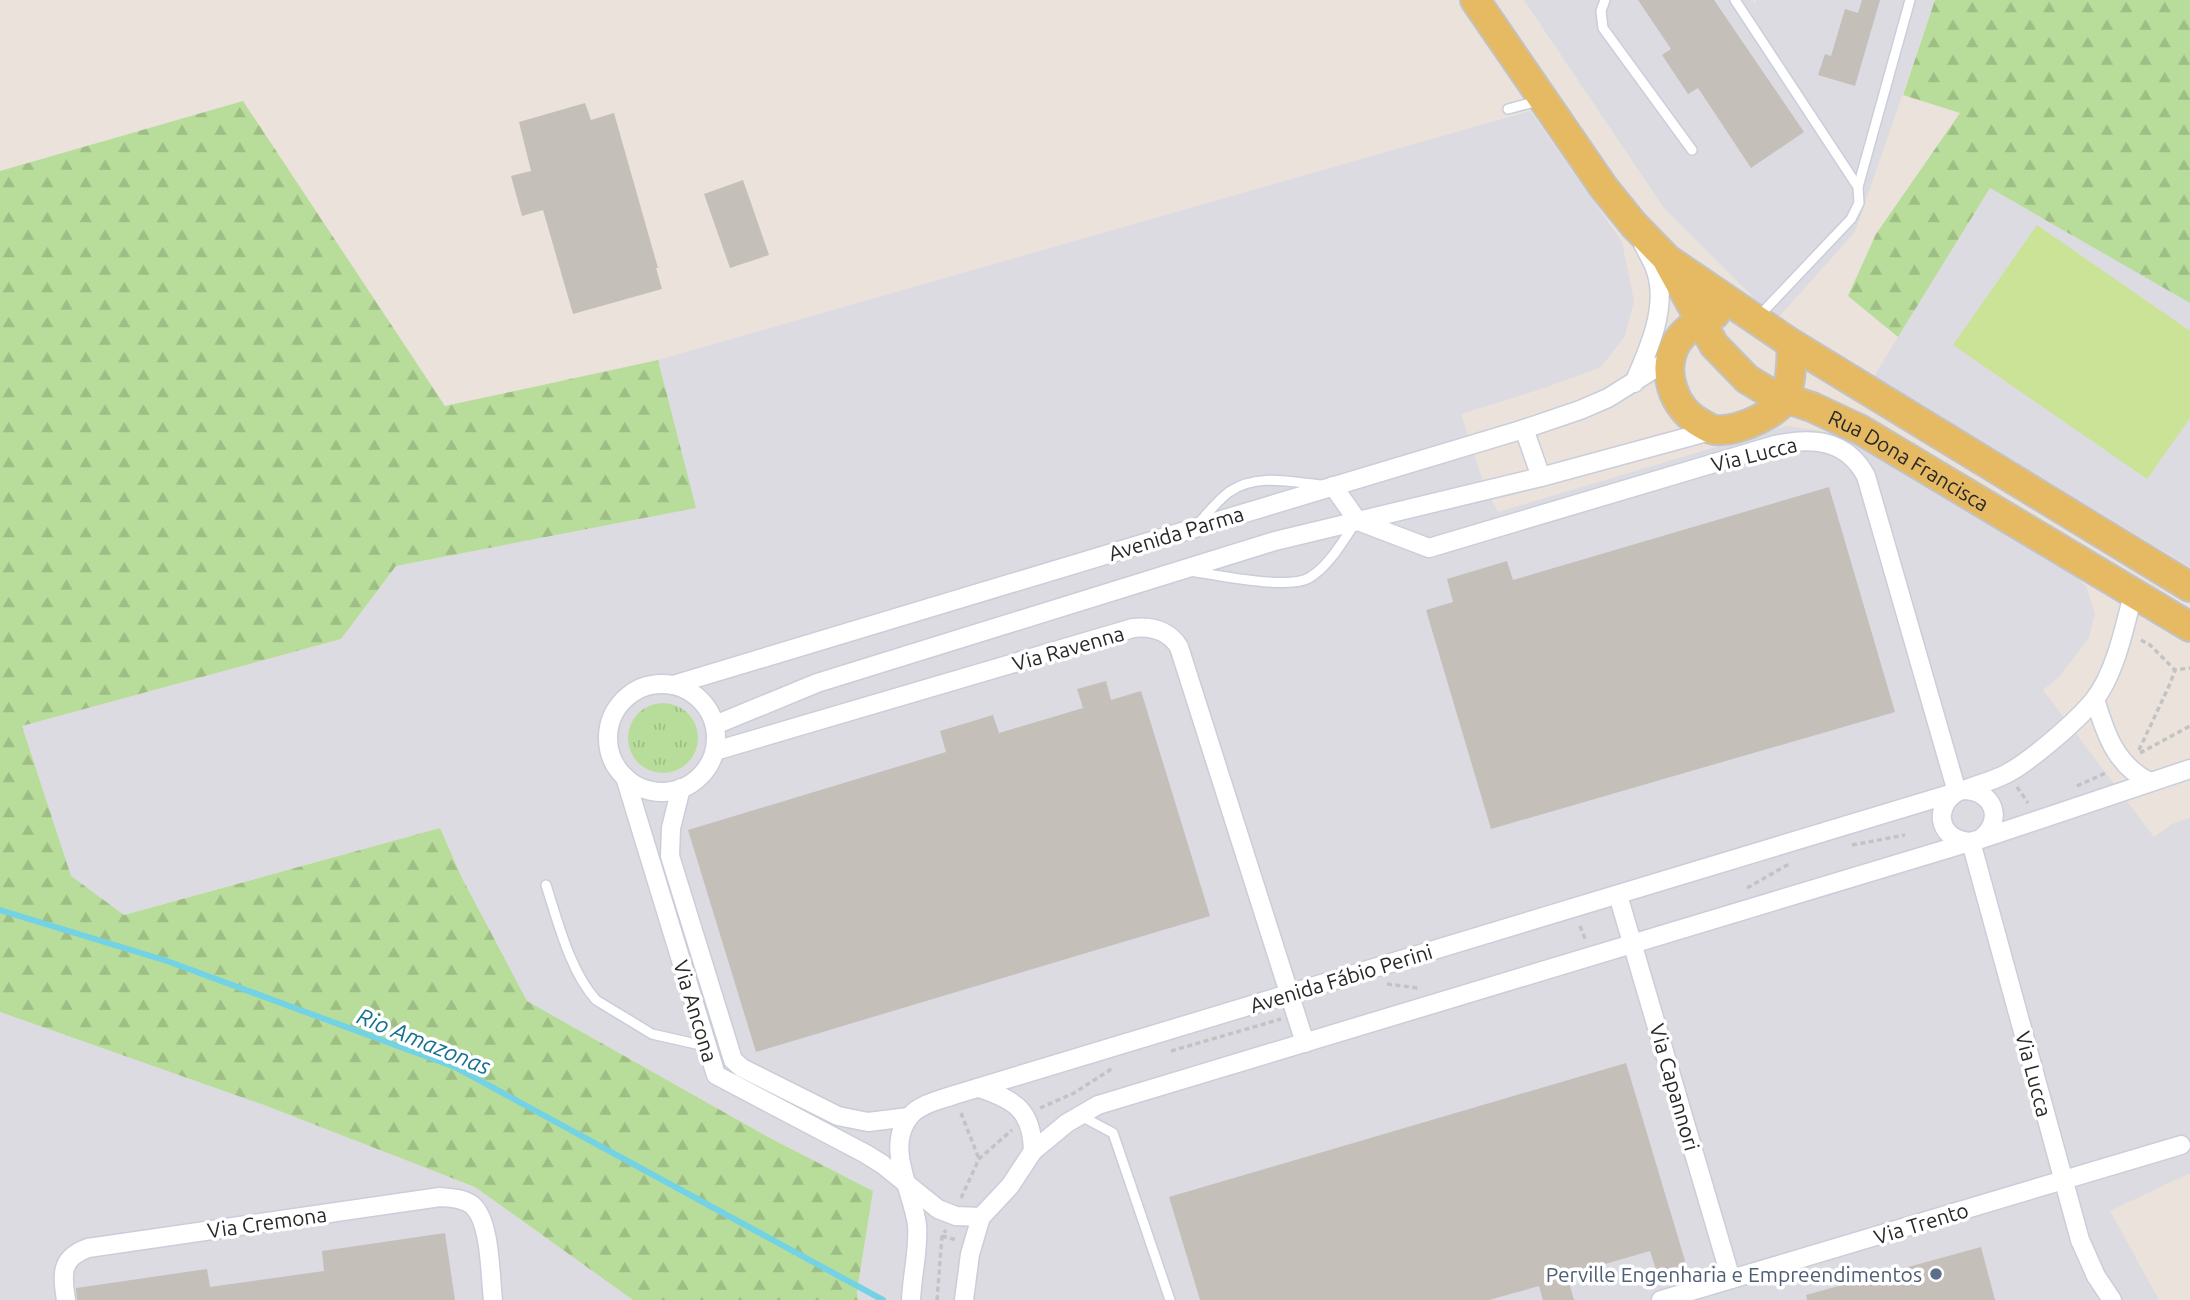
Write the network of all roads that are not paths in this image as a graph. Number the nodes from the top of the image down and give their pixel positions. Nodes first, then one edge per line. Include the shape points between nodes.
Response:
1 (1475, 0) edge
2 (1605, 0) edge
3 (1735, 0) edge
4 (1910, 0) edge
5 (1543, 99) junction
6 (1508, 109) dead end
7 (1692, 150) dead end
8 (1858, 187) junction
9 (1634, 225) junction
10 (1667, 259) junction
11 (1746, 314) junction
12 (1699, 321) junction
13 (1791, 344) junction
14 (1670, 359) junction
15 (1634, 383) junction
16 (1785, 399) junction
17 (1524, 429) junction
18 (1714, 430) junction
19 (1541, 477) junction
20 (1333, 486) junction
21 (1357, 520) junction
22 (1194, 528) junction
23 (1181, 570) junction
24 (2190, 587) edge
25 (2133, 594) junction
26 (2190, 627) edge
27 (674, 685) junction
28 (2095, 699) junction
29 (715, 725) junction
30 (715, 751) junction
31 (2190, 769) edge
32 (625, 777) junction
33 (2150, 782) junction
34 (681, 788) junction
35 (1960, 791) junction
36 (1975, 841) junction
37 (545, 886) dead end
38 (1618, 895) junction
39 (1633, 944) junction
40 (1289, 994) junction
41 (1305, 1043) junction
42 (705, 1046) junction
43 (979, 1088) junction
44 (1079, 1115) junction
45 (909, 1116) junction
46 (2186, 1144) edge
47 (1033, 1151) junction
48 (2063, 1181) junction
49 (907, 1183) junction
50 (981, 1217) junction
51 (1731, 1279) junction
52 (2111, 1299) edge
53 (66, 1300) edge
54 (493, 1300) edge
55 (911, 1300) edge
56 (964, 1300) edge
57 (1170, 1300) edge
58 (1661, 1300) edge

1 - 5 main road, Rua Dona Francisca
2 - 7 lane via 1603,28
3 - 8 lane
4 - 8 lane
5 - 6 lane
5 - 9 main road, Rua Dona Francisca
8 - 11 lane via 1851,219
9 - 10 main road, Rua Dona Francisca
9 - 15 street via 1656,270 1660,292 1652,339
10 - 11 main road, Rua Dona Francisca
10 - 12 main road, Rua Dona Francisca
11 - 12 main road
11 - 13 main road, Rua Dona Francisca
12 - 14 main road via 1677,342
12 - 16 main road, Rua Dona Francisca via 1731,365
13 - 16 main road
13 - 24 main road, Rua Dona Francisca
14 - 15 street, Avenida Parma
14 - 18 main road via 1670,384 1679,406
15 - 17 street, Avenida Parma via 1580,410
16 - 18 main road via 1750,424
16 - 25 main road, Rua Dona Francisca via 1861,430
17 - 19 street
17 - 20 street, Avenida Parma
18 - 19 street, Avenida Parma
19 - 21 street, Avenida Parma
20 - 21 street
20 - 22 street, Avenida Parma
20 - 22 lane via 1277,480 1242,484
21 - 23 street, Avenida Parma
21 - 23 lane via 1322,567 1296,583
21 - 35 street, Via Lucca via 1429,548 1775,445 1811,441 1846,451 1866,476
22 - 27 street, Avenida Parma
23 - 29 street, Avenida Parma via 817,683
25 - 26 main road, Rua Dona Francisca
25 - 28 street, Avenida Fábio Perini
27 - 29 street via 700,699
27 - 32 street via 642,687 618,706 610,727 610,751
28 - 33 street via 2114,750 2137,776
28 - 35 street, Avenida Fábio Perini via 2008,773
29 - 30 street
30 - 34 street via 702,774
30 - 40 street, Via Ravenna via 1133,628 1166,633 1179,647
31 - 33 street
32 - 34 street via 652,790
32 - 42 street, Via Ancona
33 - 36 street
34 - 45 street, Via Ancona via 670,856 733,1060 838,1116 869,1122
35 - 36 street via 1945,803 1942,819 1955,839
35 - 36 street via 1980,793 1991,804 1991,828
35 - 38 street, Avenida Fábio Perini
36 - 39 street
36 - 48 street, Via Lucca
37 - 42 lane via 563,940 597,1000 652,1034
38 - 39 street, Via Capannori
38 - 40 street, Avenida Fábio Perini
39 - 41 street
39 - 51 street, Via Capannori
40 - 41 street, Via Ravenna
40 - 43 street, Avenida Fábio Perini
41 - 44 street via 1098,1105
42 - 49 street, Via Ancona via 721,1079 866,1154
43 - 45 street, Avenida Fábio Perini via 926,1105
43 - 47 street via 999,1094 1027,1117
44 - 47 street
44 - 57 lane via 1113,1133
45 - 49 street via 899,1150
46 - 48 street, Via Trento
47 - 50 street via 1010,1186
48 - 51 street, Via Trento
48 - 52 street, Via Lucca via 2087,1258
49 - 50 street via 938,1209 956,1216
49 - 55 street via 917,1225
50 - 56 street
51 - 58 street, Via Trento
53 - 54 street, Via Cremona via 63,1280 68,1260 88,1248 440,1197 470,1203 484,1223

